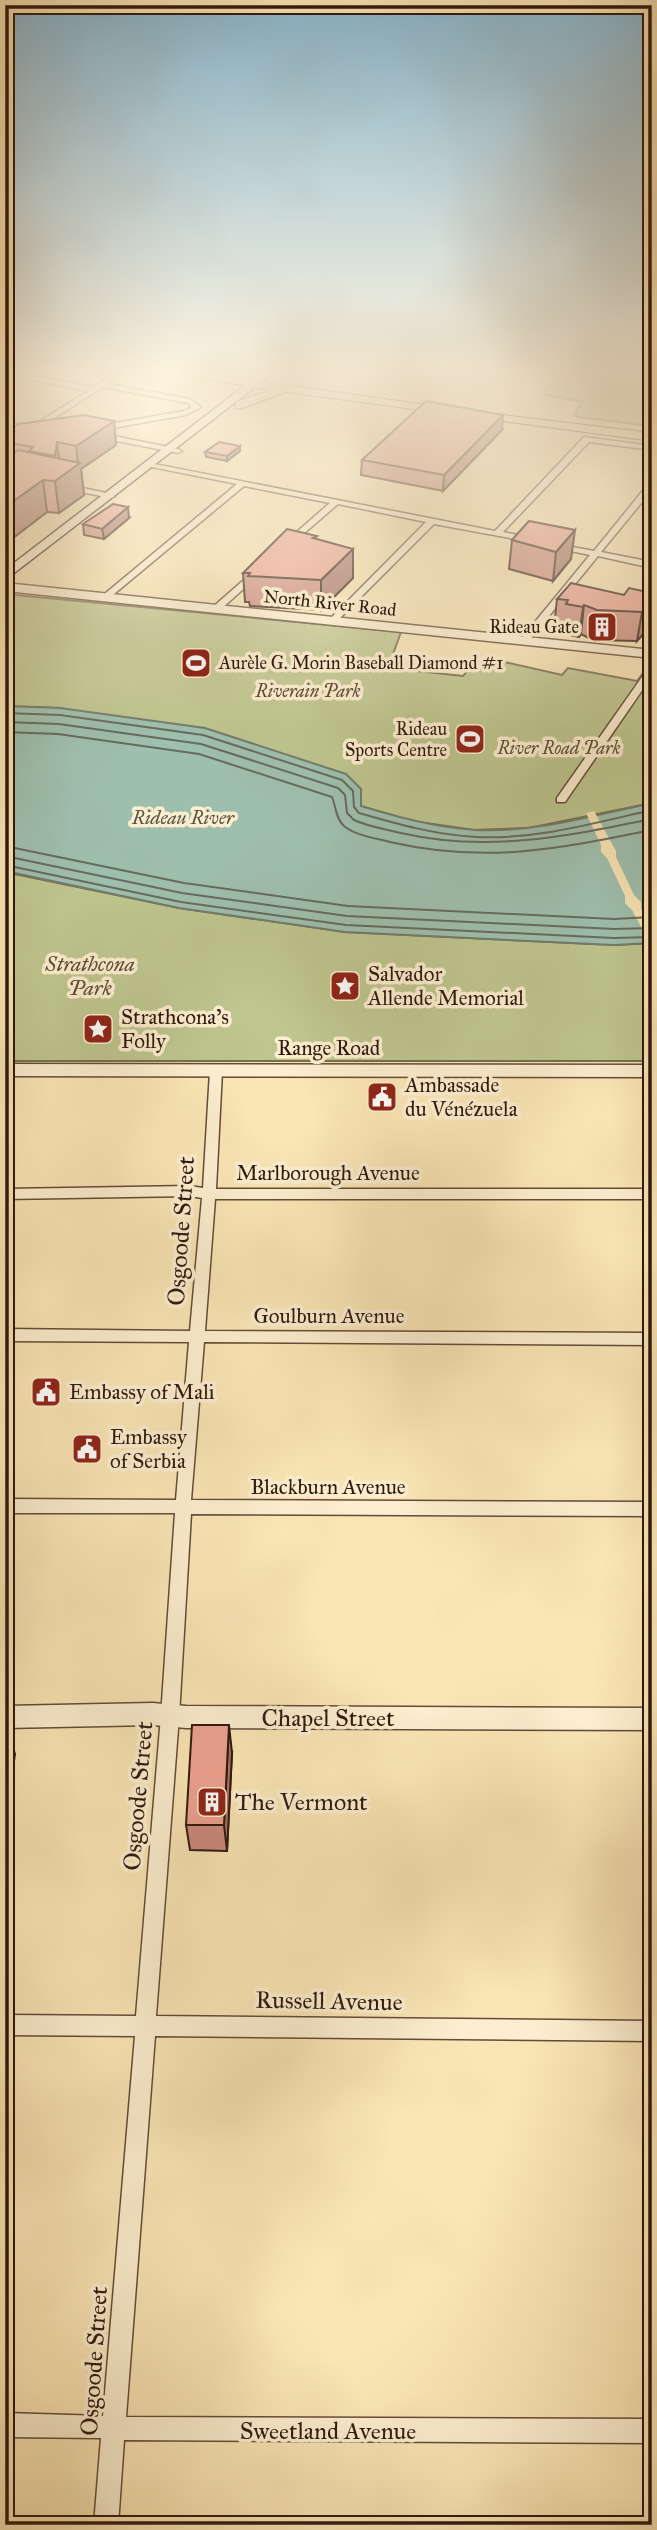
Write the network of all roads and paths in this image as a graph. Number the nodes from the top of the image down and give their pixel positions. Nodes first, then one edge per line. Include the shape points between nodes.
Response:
1 (92, 492) edge
2 (116, 492) edge
3 (232, 492) edge
4 (287, 492) edge
5 (537, 492) edge
6 (646, 492) edge
7 (111, 496) junction
8 (336, 502) junction
9 (432, 521) junction
10 (497, 534) junction
11 (282, 550) edge
12 (596, 553) junction
13 (652, 565) edge
14 (263, 567) edge
15 (5, 576) edge
16 (5, 587) edge
17 (105, 597) junction
18 (216, 609) junction
19 (332, 621) junction
20 (524, 640) junction
21 (652, 654) edge
22 (652, 669) edge
23 (561, 800) dead end
24 (5, 1070) edge
25 (216, 1071) junction
26 (652, 1071) edge
27 (5, 1194) edge
28 (209, 1194) junction
29 (652, 1194) edge
30 (5, 1335) edge
31 (197, 1336) junction
32 (652, 1339) edge
33 (5, 1506) edge
34 (183, 1506) junction
35 (652, 1509) edge
36 (170, 1716) junction
37 (5, 1717) edge
38 (652, 1719) edge
39 (5, 2025) edge
40 (144, 2026) junction
41 (652, 2031) edge
42 (5, 2425) edge
43 (114, 2427) junction
44 (652, 2431) edge
45 (106, 2525) edge

1 - 7 street
2 - 7 main road
3 - 17 street
4 - 8 street
5 - 10 street
6 - 12 street
7 - 15 main road
8 - 9 street
8 - 11 street
9 - 10 street
9 - 19 street
10 - 12 street
12 - 13 street
12 - 20 street
14 - 18 street
16 - 17 street, North River Road
17 - 18 street, North River Road
18 - 19 street, North River Road
19 - 20 street, North River Road
20 - 21 street, North River Road
22 - 23 street
24 - 25 street, Range Road
25 - 26 street, Range Road
25 - 28 street, Osgoode Street
27 - 28 street, Marlborough Avenue
28 - 29 street, Marlborough Avenue
28 - 31 street, Osgoode Street
30 - 31 street, Goulburn Avenue
31 - 32 street, Goulburn Avenue
31 - 34 street, Osgoode Street
33 - 34 street, Blackburn Avenue
34 - 35 street, Blackburn Avenue
34 - 36 street, Osgoode Street
36 - 37 street, Chapel Street
36 - 38 street, Chapel Street
36 - 40 street, Osgoode Street
39 - 40 street, Russell Avenue
40 - 41 street, Russell Avenue
40 - 43 street, Osgoode Street
42 - 43 street, Sweetland Avenue
43 - 44 street, Sweetland Avenue
43 - 45 street, Osgoode Street

